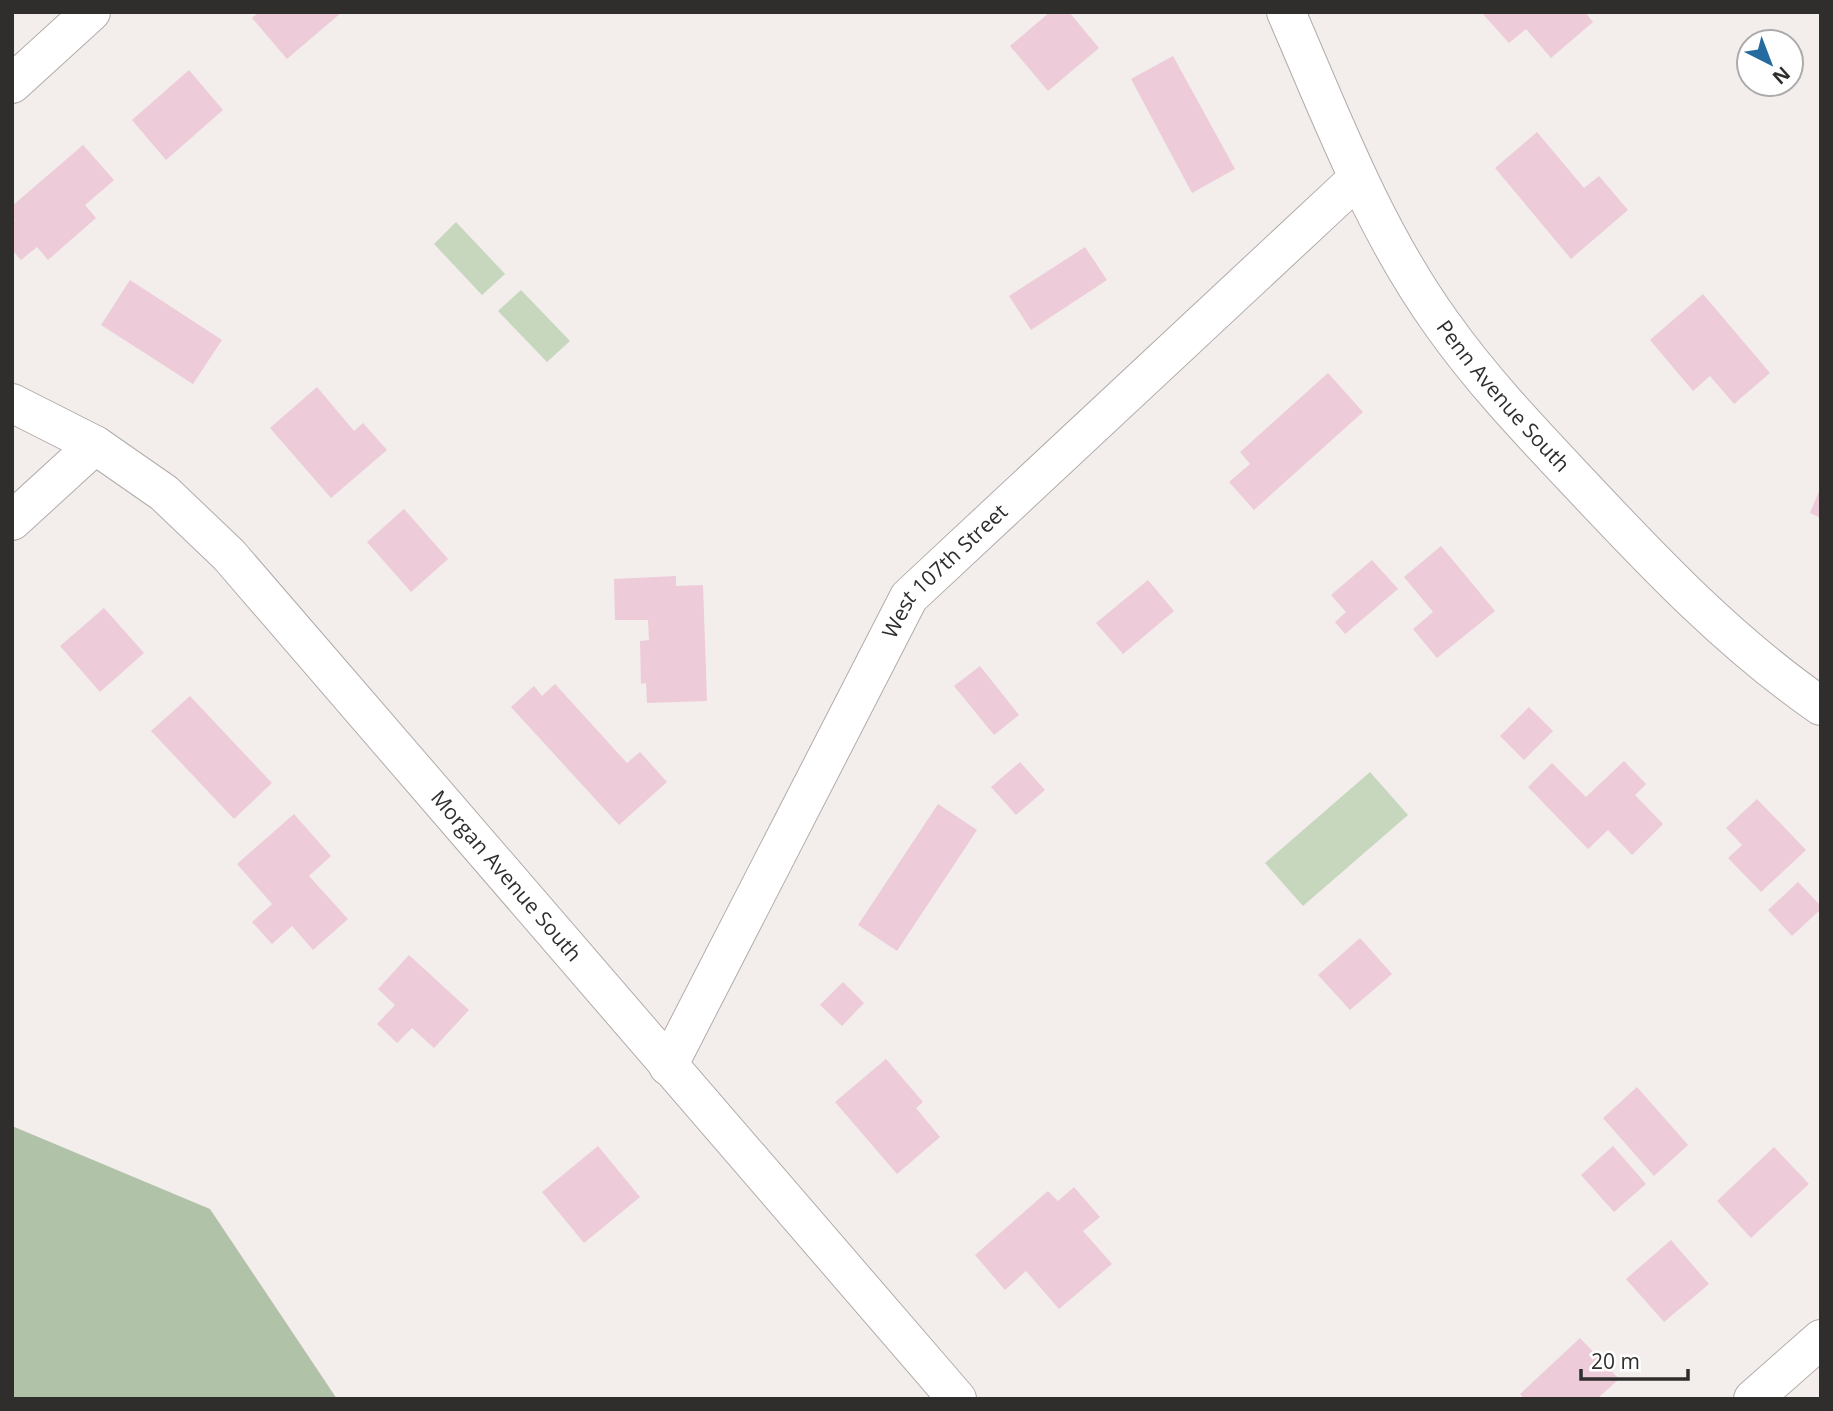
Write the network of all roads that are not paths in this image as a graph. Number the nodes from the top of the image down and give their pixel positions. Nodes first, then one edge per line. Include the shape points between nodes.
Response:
1 (91, 12) edge
2 (1286, 12) edge
3 (12, 84) edge
4 (1358, 178) junction
5 (12, 403) edge
6 (95, 445) junction
7 (12, 520) edge
8 (1821, 706) edge
9 (668, 1066) junction
10 (1821, 1339) edge
11 (957, 1399) edge
12 (1754, 1399) edge

1 - 3 street
2 - 4 street, Penn Avenue South
4 - 8 street, Penn Avenue South via 1441,323 1497,395 1710,617
4 - 9 street, West 107th Street via 909,597
5 - 6 street, Morgan Avenue South
6 - 7 street
6 - 9 street, Morgan Avenue South via 164,493 229,555
9 - 11 street, Morgan Avenue South
10 - 12 street

